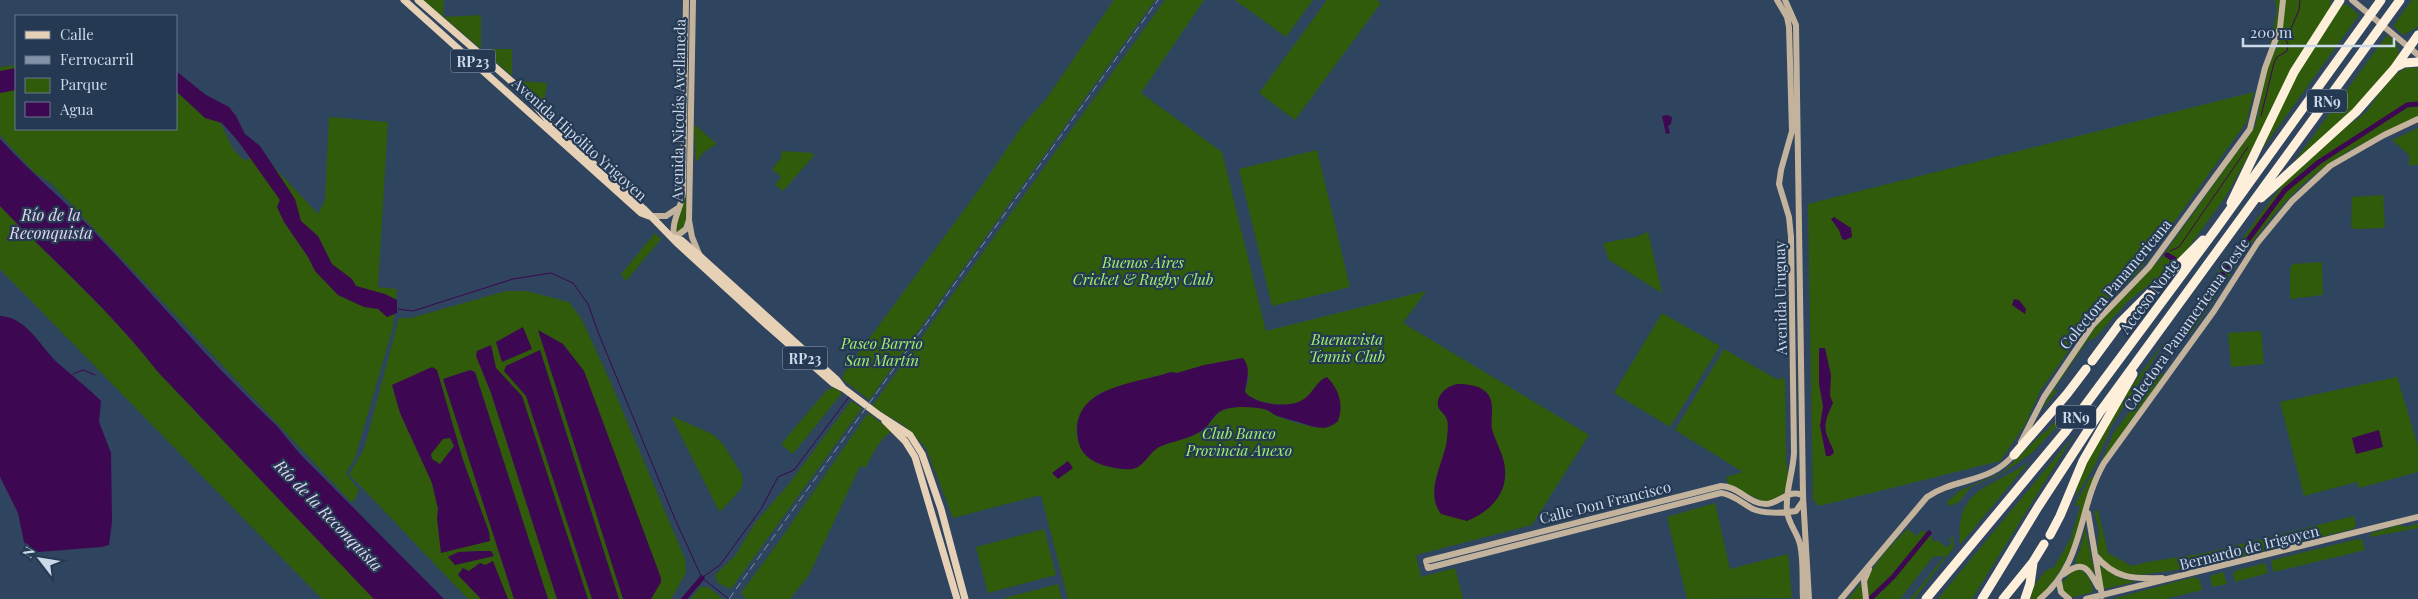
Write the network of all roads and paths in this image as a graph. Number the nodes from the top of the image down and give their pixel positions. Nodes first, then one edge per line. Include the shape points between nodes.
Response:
1 (404, 0) edge
2 (418, 0) edge
3 (686, 0) edge
4 (692, 0) edge
5 (1777, 0) edge
6 (1785, 0) edge
7 (2283, 0) edge
8 (2334, 0) edge
9 (2340, 0) edge
10 (2352, 0) edge
11 (2381, 0) edge
12 (2400, 0) edge
13 (2332, 12) junction
14 (2418, 35) edge
15 (2409, 48) junction
16 (480, 54) junction
17 (2418, 55) edge
18 (474, 62) junction
19 (2418, 62) edge
20 (2394, 68) junction
21 (2418, 119) edge
22 (2254, 203) junction
23 (681, 205) junction
24 (2226, 214) junction
25 (649, 216) junction
26 (689, 220) junction
27 (2216, 229) junction
28 (674, 238) junction
29 (701, 257) junction
30 (2145, 349) junction
31 (2092, 361) dead end
32 (2086, 369) dead end
33 (844, 388) junction
34 (879, 415) junction
35 (2014, 455) junction
36 (1787, 496) junction
37 (1803, 499) junction
38 (2087, 508) junction
39 (1787, 510) junction
40 (2418, 517) edge
41 (2050, 535) dead end
42 (2044, 544) dead end
43 (2094, 554) junction
44 (1874, 560) junction
45 (2034, 562) junction
46 (2063, 575) junction
47 (2173, 578) junction
48 (2059, 582) junction
49 (2102, 596) junction
50 (957, 599) edge
51 (966, 599) edge
52 (1803, 599) edge
53 (1809, 599) edge
54 (1841, 599) edge
55 (1866, 599) edge
56 (1926, 599) edge
57 (1982, 599) edge
58 (2003, 599) edge
59 (2026, 599) edge
60 (2040, 599) edge
61 (2068, 599) edge
62 (2086, 599) edge

1 - 18 main road, Avenida Hipólito Yrigoyen / RP23
2 - 16 main road, Avenida Hipólito Yrigoyen / RP23
3 - 23 street, Avenida Nicolás Avellaneda
4 - 26 street, Avenida Nicolás Avellaneda
5 - 36 street, Avenida Uruguay via 1789,27 1792,131 1780,177 1791,237 1794,453
6 - 37 street, Avenida Uruguay via 1796,25
7 - 35 street, Colectora Panamericana via 2280,28 2265,68 2250,129 2149,267 2092,326 2044,398
8 - 13 highway
9 - 13 highway
10 - 15 street
11 - 24 highway, Acceso Norte / RN9
12 - 22 highway, Acceso Norte / RN9
13 - 24 highway via 2291,79
14 - 15 highway
15 - 17 street
15 - 20 highway
16 - 18 main road
16 - 25 main road, Avenida Hipólito Yrigoyen / RP23 via 526,94 557,131
18 - 25 main road, Avenida Hipólito Yrigoyen / RP23 via 641,213
19 - 20 highway
20 - 22 highway via 2351,117
21 - 38 street, Colectora Panamericana Oeste via 2328,167 2279,215 2104,464
22 - 30 highway, Acceso Norte / RN9
23 - 25 street, Avenida Nicolás Avellaneda via 666,216
23 - 28 street, Avenida Nicolás Avellaneda via 674,220
24 - 27 highway, Acceso Norte / RN9
25 - 28 main road, Avenida Hipólito Yrigoyen / RP23
26 - 28 street, Avenida Nicolás Avellaneda via 686,228
26 - 29 street, Avenida Nicolás Avellaneda
27 - 31 highway via 2120,323
27 - 56 highway, Acceso Norte / RN9 via 2035,470
28 - 29 main road, Avenida Hipólito Yrigoyen / RP23
28 - 33 main road, Avenida Hipólito Yrigoyen / RP23 via 768,326 833,383
29 - 33 main road, Avenida Hipólito Yrigoyen / RP23
30 - 41 highway via 2083,460
30 - 57 highway, Acceso Norte / RN9 via 2066,463
32 - 35 highway
33 - 34 main road, Avenida Hipólito Yrigoyen / RP23
34 - 50 main road, Avenida Hipólito Yrigoyen / RP23 via 913,452
34 - 51 main road, Avenida Hipólito Yrigoyen / RP23 via 910,435 919,450 941,509
35 - 44 street, Colectora Panamericana via 1988,475 1938,490 1927,497
36 - 37 street, Calle Don Francisco via 1796,493
36 - 39 street, Avenida Uruguay
36 - 39 street, Calle Don Francisco via 1774,503 1762,504 1730,487 1721,486 1426,561 1428,568 1721,493 1760,511
37 - 39 street via 1799,509
37 - 53 street, Avenida Uruguay
38 - 43 street
38 - 46 street, Colectora Panamericana Oeste via 2076,549
39 - 52 street, Avenida Uruguay via 1801,547
40 - 47 street, Bernardo de Irigoyen
42 - 45 highway
43 - 47 street via 2115,573 2139,578
43 - 49 street
44 - 54 street, Colectora Panamericana
44 - 55 street via 1864,581
45 - 58 highway
45 - 59 highway
46 - 48 street, Colectora Panamericana Oeste
46 - 49 street via 2075,567 2085,567
47 - 49 street, Bernardo de Irigoyen
48 - 60 street, Colectora Panamericana Oeste
48 - 61 street via 2061,592
49 - 62 street, Bernardo de Irigoyen

